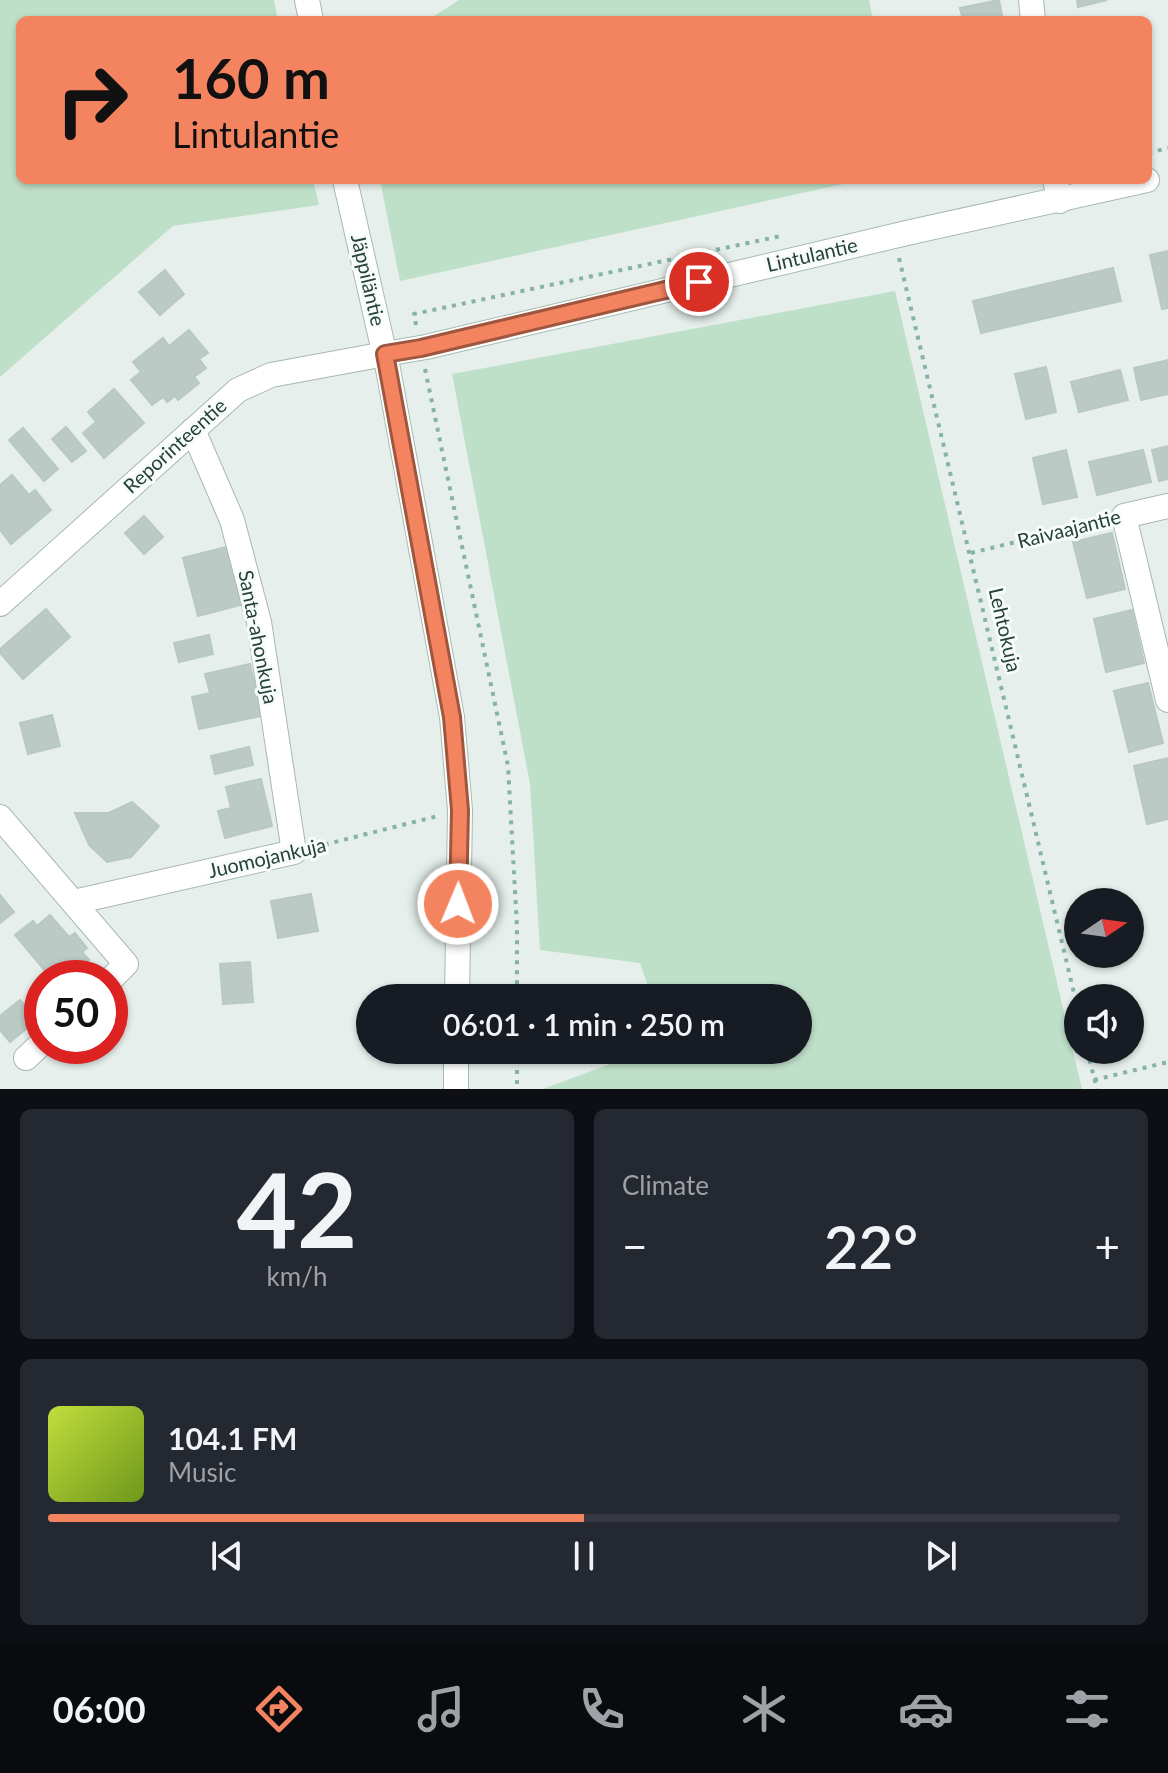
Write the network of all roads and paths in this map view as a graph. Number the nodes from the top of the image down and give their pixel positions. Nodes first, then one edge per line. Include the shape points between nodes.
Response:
1 (346, 184) edge
2 (1112, 184) edge
3 (1057, 190) edge
4 (789, 234) dead end
5 (899, 258) dead end
6 (421, 348) junction
7 (385, 354) junction
8 (193, 430) junction
9 (1168, 506) edge
10 (1124, 516) junction
11 (971, 553) junction
12 (0, 604) edge
13 (1168, 700) edge
14 (460, 810) junction
15 (0, 817) edge
16 (294, 852) junction
17 (74, 902) junction
18 (123, 960) edge
19 (457, 984) edge
20 (517, 984) edge
21 (1072, 984) edge
22 (1168, 1062) edge
23 (456, 1064) edge
24 (517, 1064) edge
25 (1090, 1064) edge
26 (1094, 1080) junction
27 (456, 1089) edge
28 (517, 1089) edge
29 (1097, 1089) edge

1 - 7 street, Jäppiläntie
2 - 3 street, Lintulantie
3 - 6 street, Lintulantie via 911,232
4 - 6 path via 414,314
5 - 11 path, Lehtokuja
6 - 7 street, Lintulantie
6 - 20 path via 508,766
7 - 8 street, Reporinteentie via 271,375 238,390
7 - 14 street, Jäppiläntie via 452,717
8 - 12 street, Reporinteentie
8 - 16 street, Santa-ahonkuja via 232,520 259,622
9 - 10 street, Raivaajantie
10 - 11 path, Raivaajantie
10 - 13 street
11 - 21 path, Lehtokuja
14 - 16 path, Juomojankuja
14 - 19 street, Jäppiläntie
15 - 17 street
16 - 17 street, Juomojankuja
17 - 18 street
22 - 26 path
23 - 27 street
24 - 28 path
25 - 26 path
26 - 29 path

